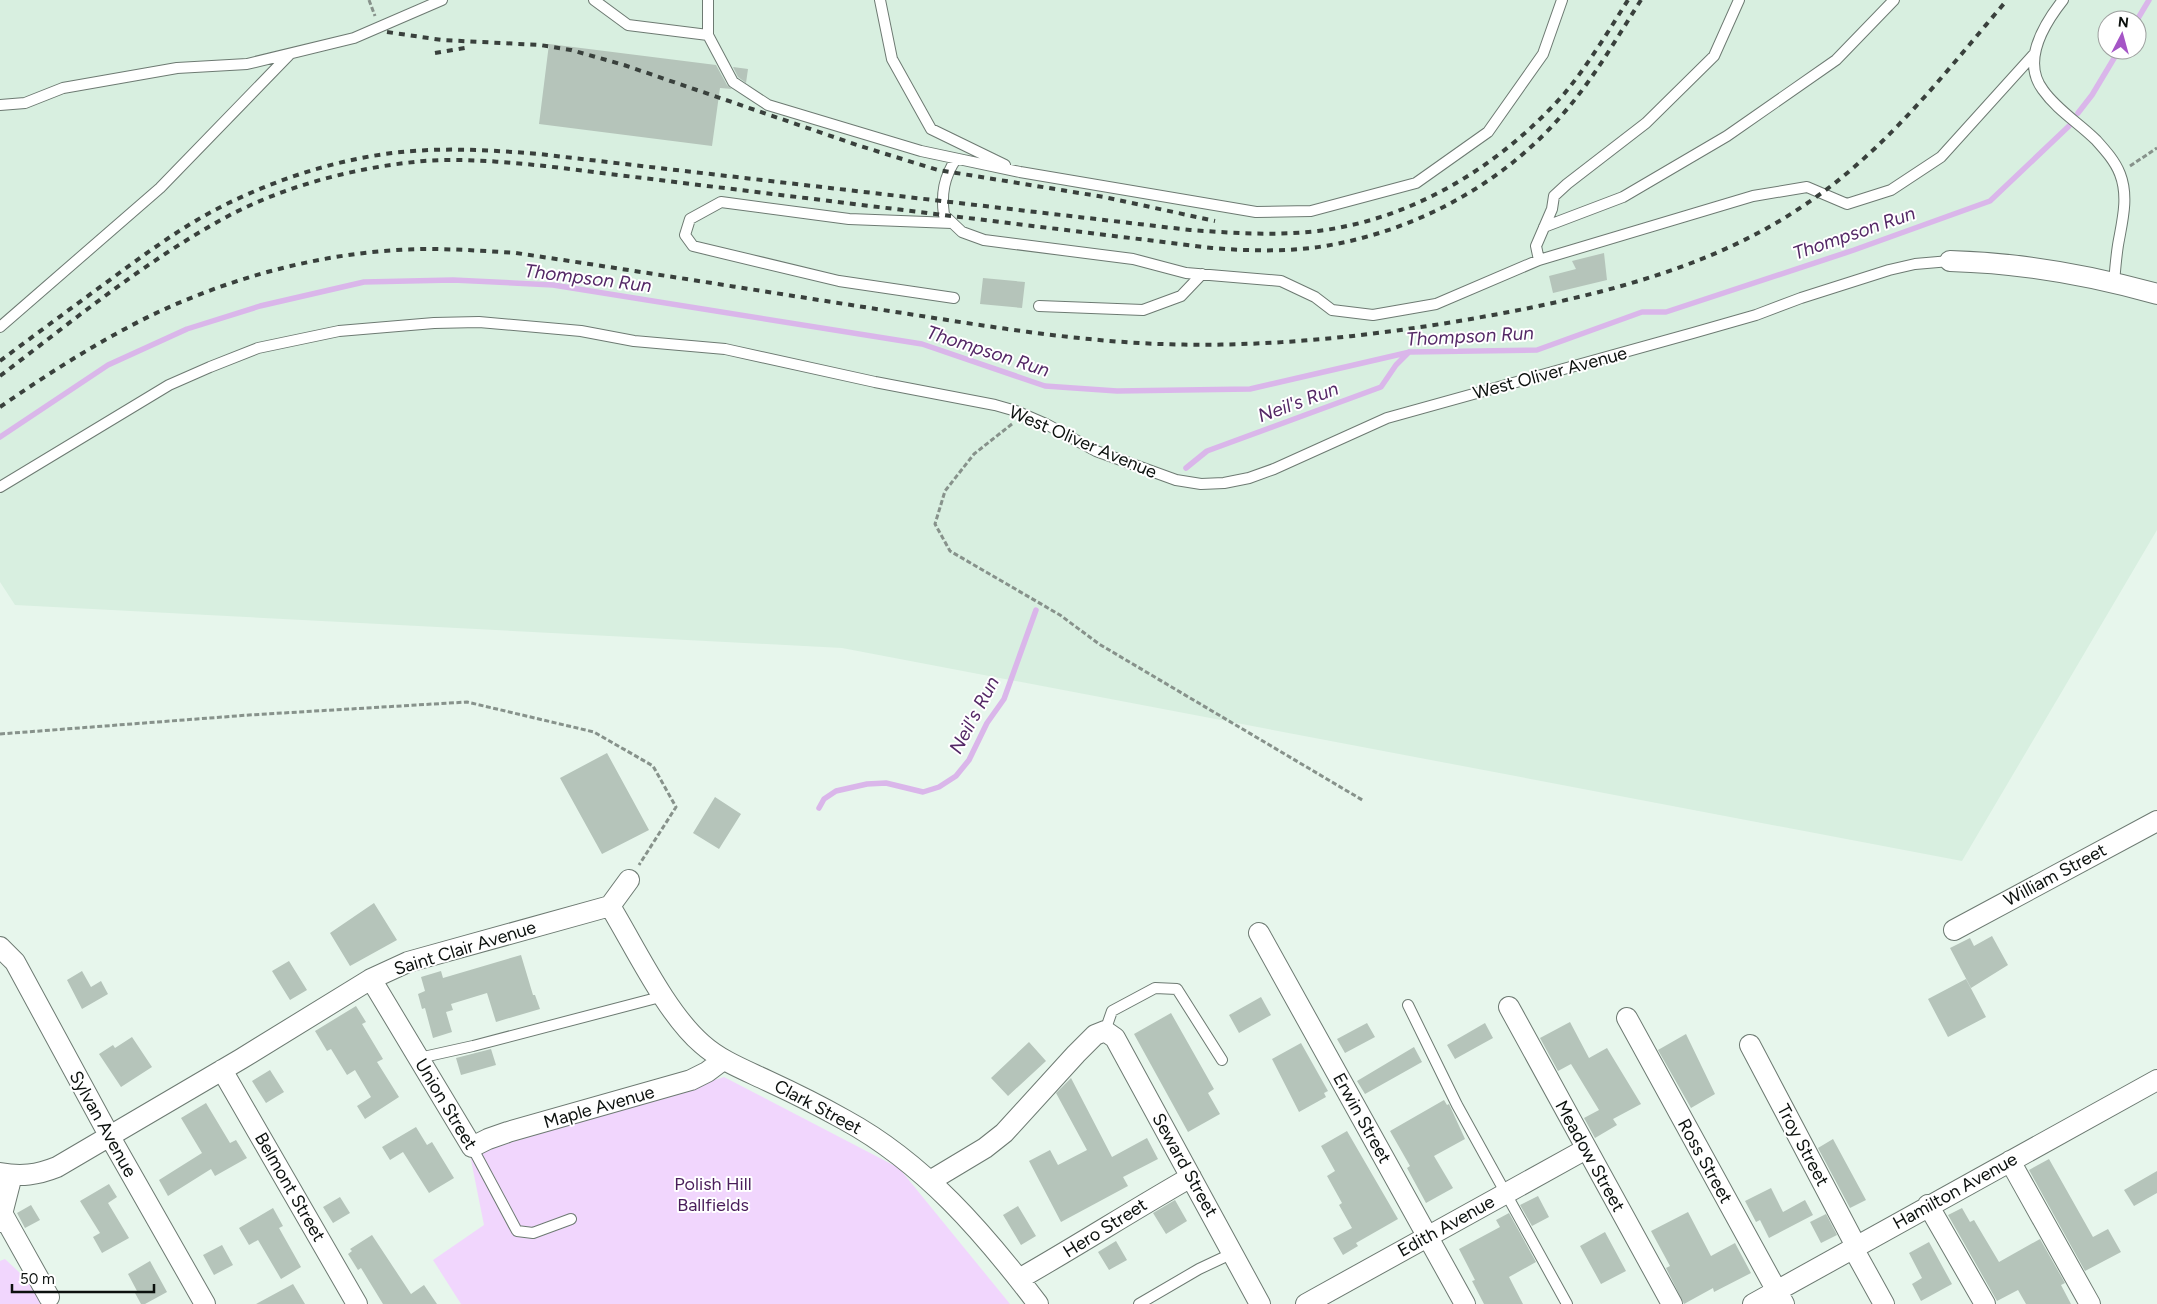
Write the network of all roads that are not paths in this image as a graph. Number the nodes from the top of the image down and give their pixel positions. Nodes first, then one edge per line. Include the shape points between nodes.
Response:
1 (442, 0) edge
2 (594, 0) edge
3 (708, 0) edge
4 (880, 0) edge
5 (1562, 0) edge
6 (1739, 0) edge
7 (1894, 0) edge
8 (2063, 0) edge
9 (708, 35) junction
10 (2035, 53) junction
11 (290, 54) junction
12 (0, 104) edge
13 (956, 159) junction
14 (1020, 172) junction
15 (952, 223) junction
16 (1544, 227) junction
17 (1539, 260) junction
18 (1950, 261) joint
19 (1202, 274) junction
20 (2114, 283) junction
21 (2157, 294) edge
22 (954, 298) dead end
23 (1039, 306) dead end
24 (0, 327) edge
25 (0, 487) edge
26 (2157, 821) edge
27 (629, 880) road end
28 (610, 906) junction
29 (1954, 930) dead end
30 (1259, 933) dead end
31 (0, 946) edge
32 (371, 979) junction
33 (664, 996) junction
34 (1408, 1005) dead end
35 (1509, 1007) dead end
36 (1627, 1018) dead end
37 (1105, 1031) junction
38 (1750, 1045) dead end
39 (419, 1058) junction
40 (723, 1060) junction
41 (1222, 1060) dead end
42 (222, 1070) junction
43 (2156, 1084) edge
44 (110, 1137) junction
45 (472, 1147) junction
46 (1586, 1148) junction
47 (2010, 1161) junction
48 (6, 1174) edge
49 (1191, 1177) junction
50 (930, 1181) junction
51 (1506, 1192) junction
52 (1928, 1206) junction
53 (1, 1218) edge
54 (571, 1219) dead end
55 (1427, 1236) junction
56 (1855, 1247) junction
57 (1233, 1253) junction
58 (1019, 1279) junction
59 (50, 1297) dead end
60 (1780, 1298) edge
61 (205, 1304) edge
62 (357, 1304) edge
63 (1038, 1304) edge
64 (1139, 1304) edge
65 (1260, 1304) edge
66 (1306, 1304) edge
67 (1465, 1304) edge
68 (1567, 1304) edge
69 (1672, 1304) edge
70 (1753, 1304) edge
71 (1884, 1304) edge
72 (1986, 1304) edge
73 (2090, 1304) edge

1 - 11 lane via 354,38
2 - 9 lane via 628,25
3 - 9 lane
4 - 14 lane via 892,59 930,129
5 - 14 lane via 1543,54 1488,132 1416,183 1311,211 1256,212
6 - 16 lane via 1714,56 1646,123 1554,196
7 - 16 lane via 1836,60 1727,136 1623,197
8 - 10 lane via 2042,33
9 - 13 lane via 733,82 768,105
10 - 17 lane via 1941,158 1891,190 1848,204 1807,187 1753,196
10 - 20 lane via 2035,73 2042,89 2102,146 2120,172 2125,206
11 - 12 lane via 247,64 177,68 63,88 25,102
11 - 24 lane via 160,188
13 - 14 lane
13 - 15 lane via 948,172 942,200 944,215
15 - 19 lane via 962,232 984,240 1133,259
15 - 22 lane via 849,219 721,202 690,219 686,234 693,246 839,282
16 - 17 lane via 1536,246
17 - 19 lane via 1436,304 1373,315 1332,310 1315,297 1281,281
18 - 20 street, West Oliver Avenue via 2019,265
18 - 25 lane, West Oliver Avenue via 1889,270 1693,334 1387,418 1274,470 1224,483 1201,484 1158,474 995,405 725,349 634,341 526,325 461,322 339,331 258,348 169,385
19 - 23 lane via 1181,296 1143,310
20 - 21 street, West Oliver Avenue
26 - 29 street, William Street
27 - 28 street
28 - 32 street, Saint Clair Avenue via 408,962
28 - 33 street, Clark Street
30 - 55 street, Erwin Street
31 - 44 street, Sylvan Avenue via 15,962
32 - 39 street, Union Street
32 - 42 street, Saint Clair Avenue
33 - 39 lane
33 - 40 street, Clark Street via 686,1028
34 - 51 lane via 1446,1083
35 - 46 street, Meadow Street
36 - 60 street, Ross Street
37 - 41 lane via 1112,1011 1155,988 1177,989
37 - 49 street, Seward Street via 1115,1038
37 - 50 street via 1095,1035 1076,1054 1004,1134
38 - 56 street, Troy Street
39 - 45 street, Union Street
40 - 45 street, Maple Avenue via 691,1080 508,1132
40 - 50 street, Clark Street via 846,1120 902,1156
42 - 44 street, Saint Clair Avenue
42 - 62 street, Belmont Street
43 - 47 street, Hamilton Avenue
44 - 48 street, Saint Clair Avenue via 40,1174
44 - 61 street, Sylvan Avenue
45 - 54 lane, Union Street via 517,1231 533,1233
46 - 51 street, Edith Avenue
46 - 69 street, Meadow Street
47 - 52 street, Hamilton Avenue
47 - 73 street
48 - 53 street
49 - 57 street, Seward Street
49 - 58 street, Hero Street
50 - 58 street, Clark Street
51 - 55 street, Edith Avenue
51 - 68 lane
52 - 56 street, Hamilton Avenue
52 - 72 street
53 - 59 street
55 - 66 street, Edith Avenue
55 - 67 street, Erwin Street
56 - 60 street, Hamilton Avenue
56 - 71 street, Troy Street
57 - 64 lane via 1198,1269
57 - 65 street, Seward Street
58 - 63 street, Clark Street
60 - 70 street, Hamilton Avenue

